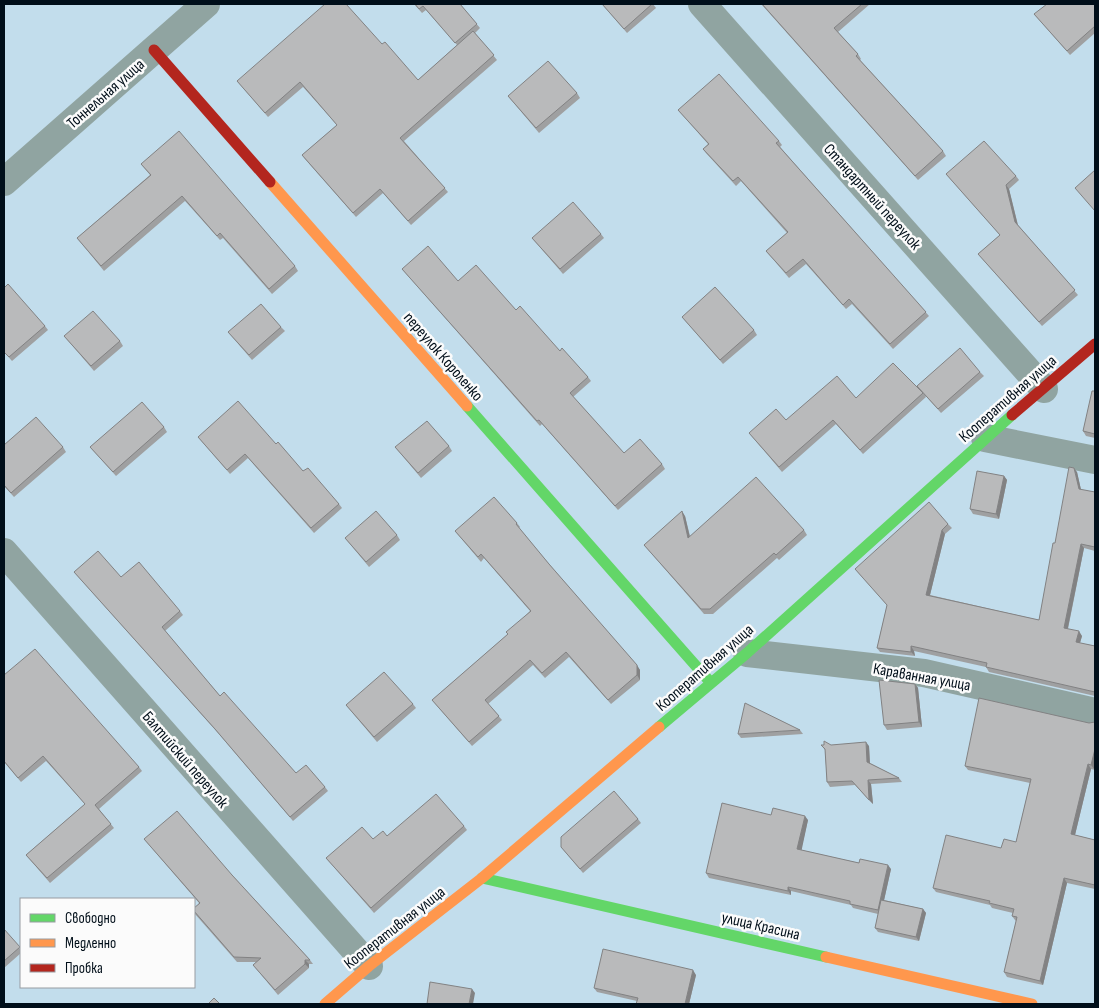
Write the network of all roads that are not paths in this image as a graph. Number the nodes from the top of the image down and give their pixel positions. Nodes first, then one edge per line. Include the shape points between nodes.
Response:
1 (206, 4) edge
2 (702, 4) edge
3 (154, 50) junction
4 (4, 182) edge
5 (1095, 344) edge
6 (1044, 389) junction
7 (985, 438) junction
8 (1095, 460) edge
9 (4, 552) edge
10 (747, 652) junction
11 (710, 683) junction
12 (1095, 712) edge
13 (482, 878) junction
14 (369, 966) junction
15 (325, 1004) edge
16 (1032, 1004) edge

1 - 3 street, Тоннельная улица
2 - 6 street, Стандартный переулок
3 - 4 street, Тоннельная улица
3 - 11 street, переулок Короленко
5 - 6 street, Кооперативная улица
6 - 7 street, Кооперативная улица
7 - 8 street
7 - 10 street, Кооперативная улица
9 - 14 street, Балтийский переулок
10 - 11 street, Кооперативная улица
10 - 12 street, Караванная улица via 924,673
11 - 13 street, Кооперативная улица
13 - 14 street, Кооперативная улица
13 - 16 street, улица Красина
14 - 15 street, Кооперативная улица

